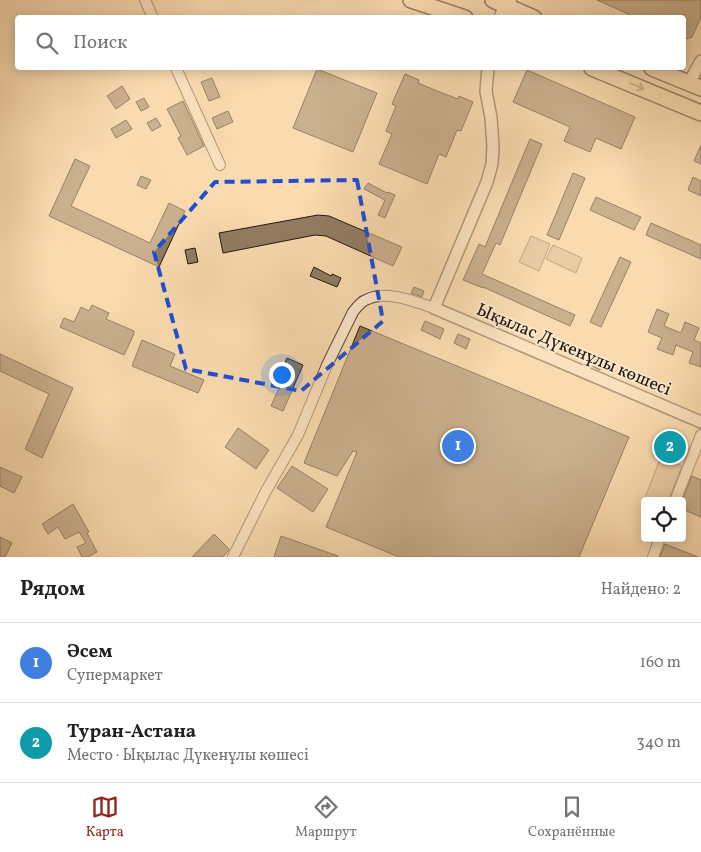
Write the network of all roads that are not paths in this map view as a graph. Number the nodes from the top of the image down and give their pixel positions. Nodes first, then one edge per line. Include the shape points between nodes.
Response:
1 (145, 0) edge
2 (413, 1) edge
3 (502, 6) edge
4 (152, 15) edge
5 (456, 15) edge
6 (526, 15) edge
7 (701, 61) edge
8 (177, 70) edge
9 (488, 70) edge
10 (597, 70) edge
11 (657, 70) edge
12 (695, 86) edge
13 (701, 113) edge
14 (220, 165) dead end
15 (434, 308) junction
16 (701, 422) edge
17 (701, 435) edge
18 (677, 497) edge
19 (659, 542) edge
20 (233, 557) edge
21 (653, 557) edge

1 - 4 street
2 - 5 main road
3 - 6 main road
7 - 12 street
8 - 14 street
9 - 15 street via 486,91 491,118 492,164
10 -> 13 main road
11 - 12 main road
15 - 16 street, Ықылас Дүкенұлы көшесі
15 - 20 street via 404,299 375,296 366,299 353,312 298,435
17 - 18 street
19 - 21 street

